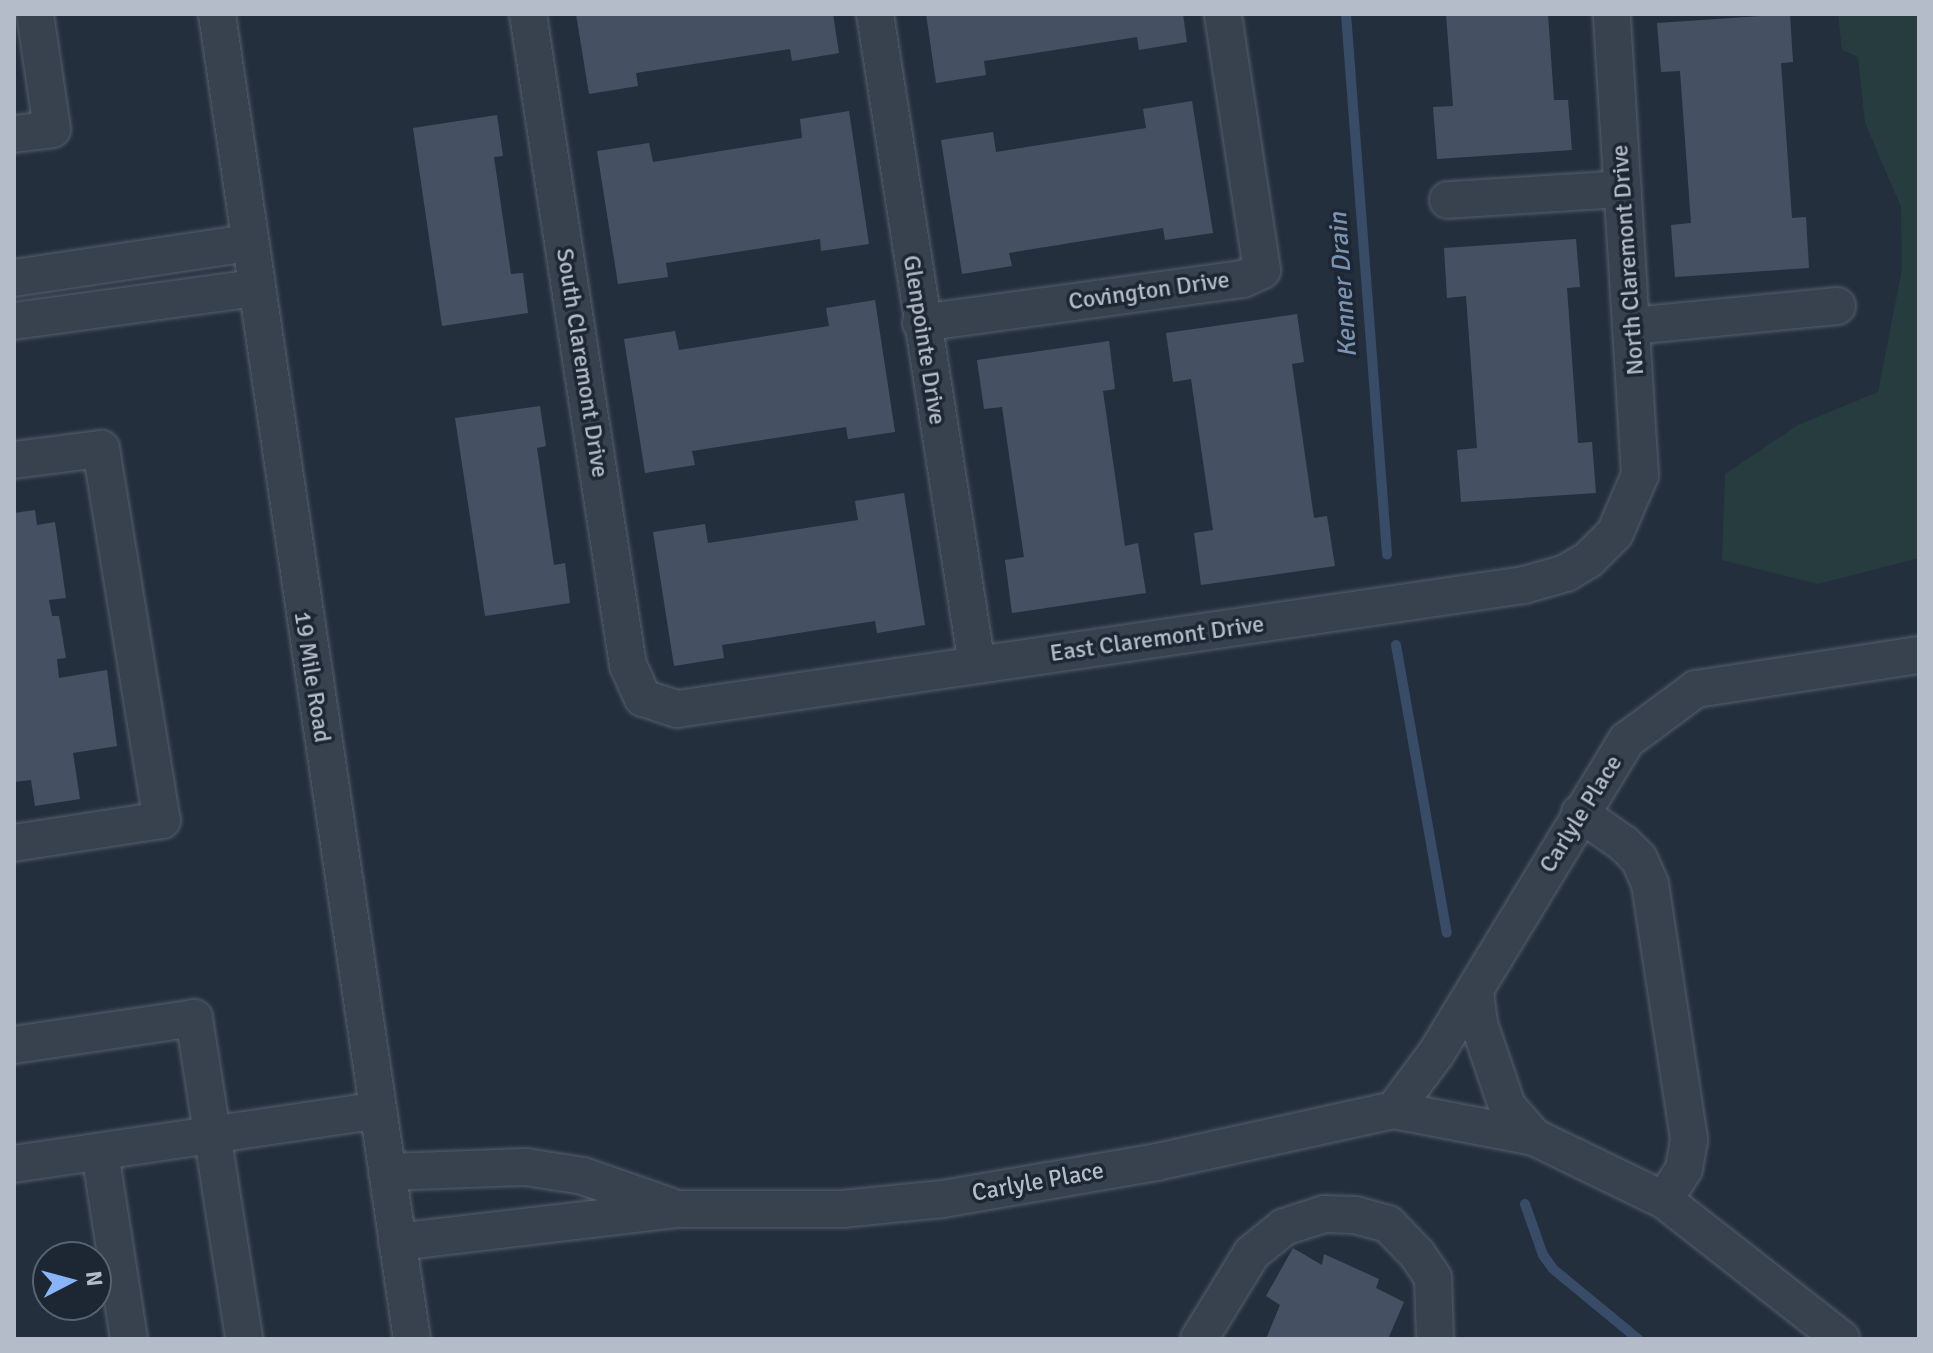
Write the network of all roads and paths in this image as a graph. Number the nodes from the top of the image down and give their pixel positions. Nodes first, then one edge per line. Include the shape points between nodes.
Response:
1 (35, 14) edge
2 (217, 14) edge
3 (528, 14) edge
4 (875, 14) edge
5 (1223, 14) edge
6 (1612, 14) edge
7 (14, 134) edge
8 (1623, 189) junction
9 (1448, 200) dead end
10 (247, 243) junction
11 (14, 278) edge
12 (254, 288) junction
13 (1837, 306) dead end
14 (14, 321) edge
15 (921, 323) junction
16 (1633, 326) junction
17 (14, 460) edge
18 (1631, 505) joint
19 (1919, 655) edge
20 (977, 665) junction
21 (652, 704) joint
22 (1580, 813) junction
23 (14, 843) edge
24 (1475, 991) junction
25 (14, 1045) edge
26 (378, 1110) junction
27 (1394, 1110) junction
28 (213, 1135) junction
29 (1534, 1137) junction
30 (100, 1152) junction
31 (14, 1164) edge
32 (387, 1172) junction
33 (1664, 1200) junction
34 (678, 1209) junction
35 (397, 1242) junction
36 (1826, 1334) edge
37 (129, 1339) edge
38 (244, 1339) edge
39 (412, 1339) edge
40 (1199, 1339) edge
41 (1435, 1339) edge

1 - 7 street via 52,129
2 - 10 street, 19 Mile Road
3 - 21 street, South Claremont Drive via 628,665 636,691
4 - 15 street, Glenpointe Drive
5 - 15 street, Covington Drive via 1262,270 1243,279
6 - 8 street, North Claremont Drive
8 - 9 street
8 - 16 street, North Claremont Drive
10 - 11 street
10 - 12 street, 19 Mile Road
12 - 14 street
12 - 26 street, 19 Mile Road
13 - 16 street
15 - 20 street, Glenpointe Drive
16 - 18 street, North Claremont Drive via 1641,443 1640,475
17 - 23 street via 101,449 162,820
18 - 20 street, East Claremont Drive via 1615,533 1588,560 1566,573 1524,585
19 - 22 street, Carlyle Place via 1696,689 1627,740
20 - 21 street, East Claremont Drive via 677,709
22 - 24 street, Carlyle Place
22 - 33 street via 1632,851 1650,884 1689,1140 1684,1169
24 - 27 street, Carlyle Place
24 - 29 street, Carlyle Place via 1479,1024 1507,1106
25 - 28 street via 194,1018
26 - 28 street
26 - 32 street, 19 Mile Road
27 - 29 street, Carlyle Place
27 - 34 street, Carlyle Place via 1157,1162 943,1199 842,1209
28 - 30 street
28 - 38 street
29 - 33 street, Carlyle Place
30 - 31 street
30 - 37 street
32 - 34 street, Carlyle Place via 526,1167 583,1176
32 - 35 street, 19 Mile Road
33 - 36 street, Carlyle Place
34 - 35 street, Carlyle Place
35 - 39 street, 19 Mile Road
40 - 41 street via 1252,1253 1284,1227 1324,1214 1388,1224 1417,1254 1433,1278

